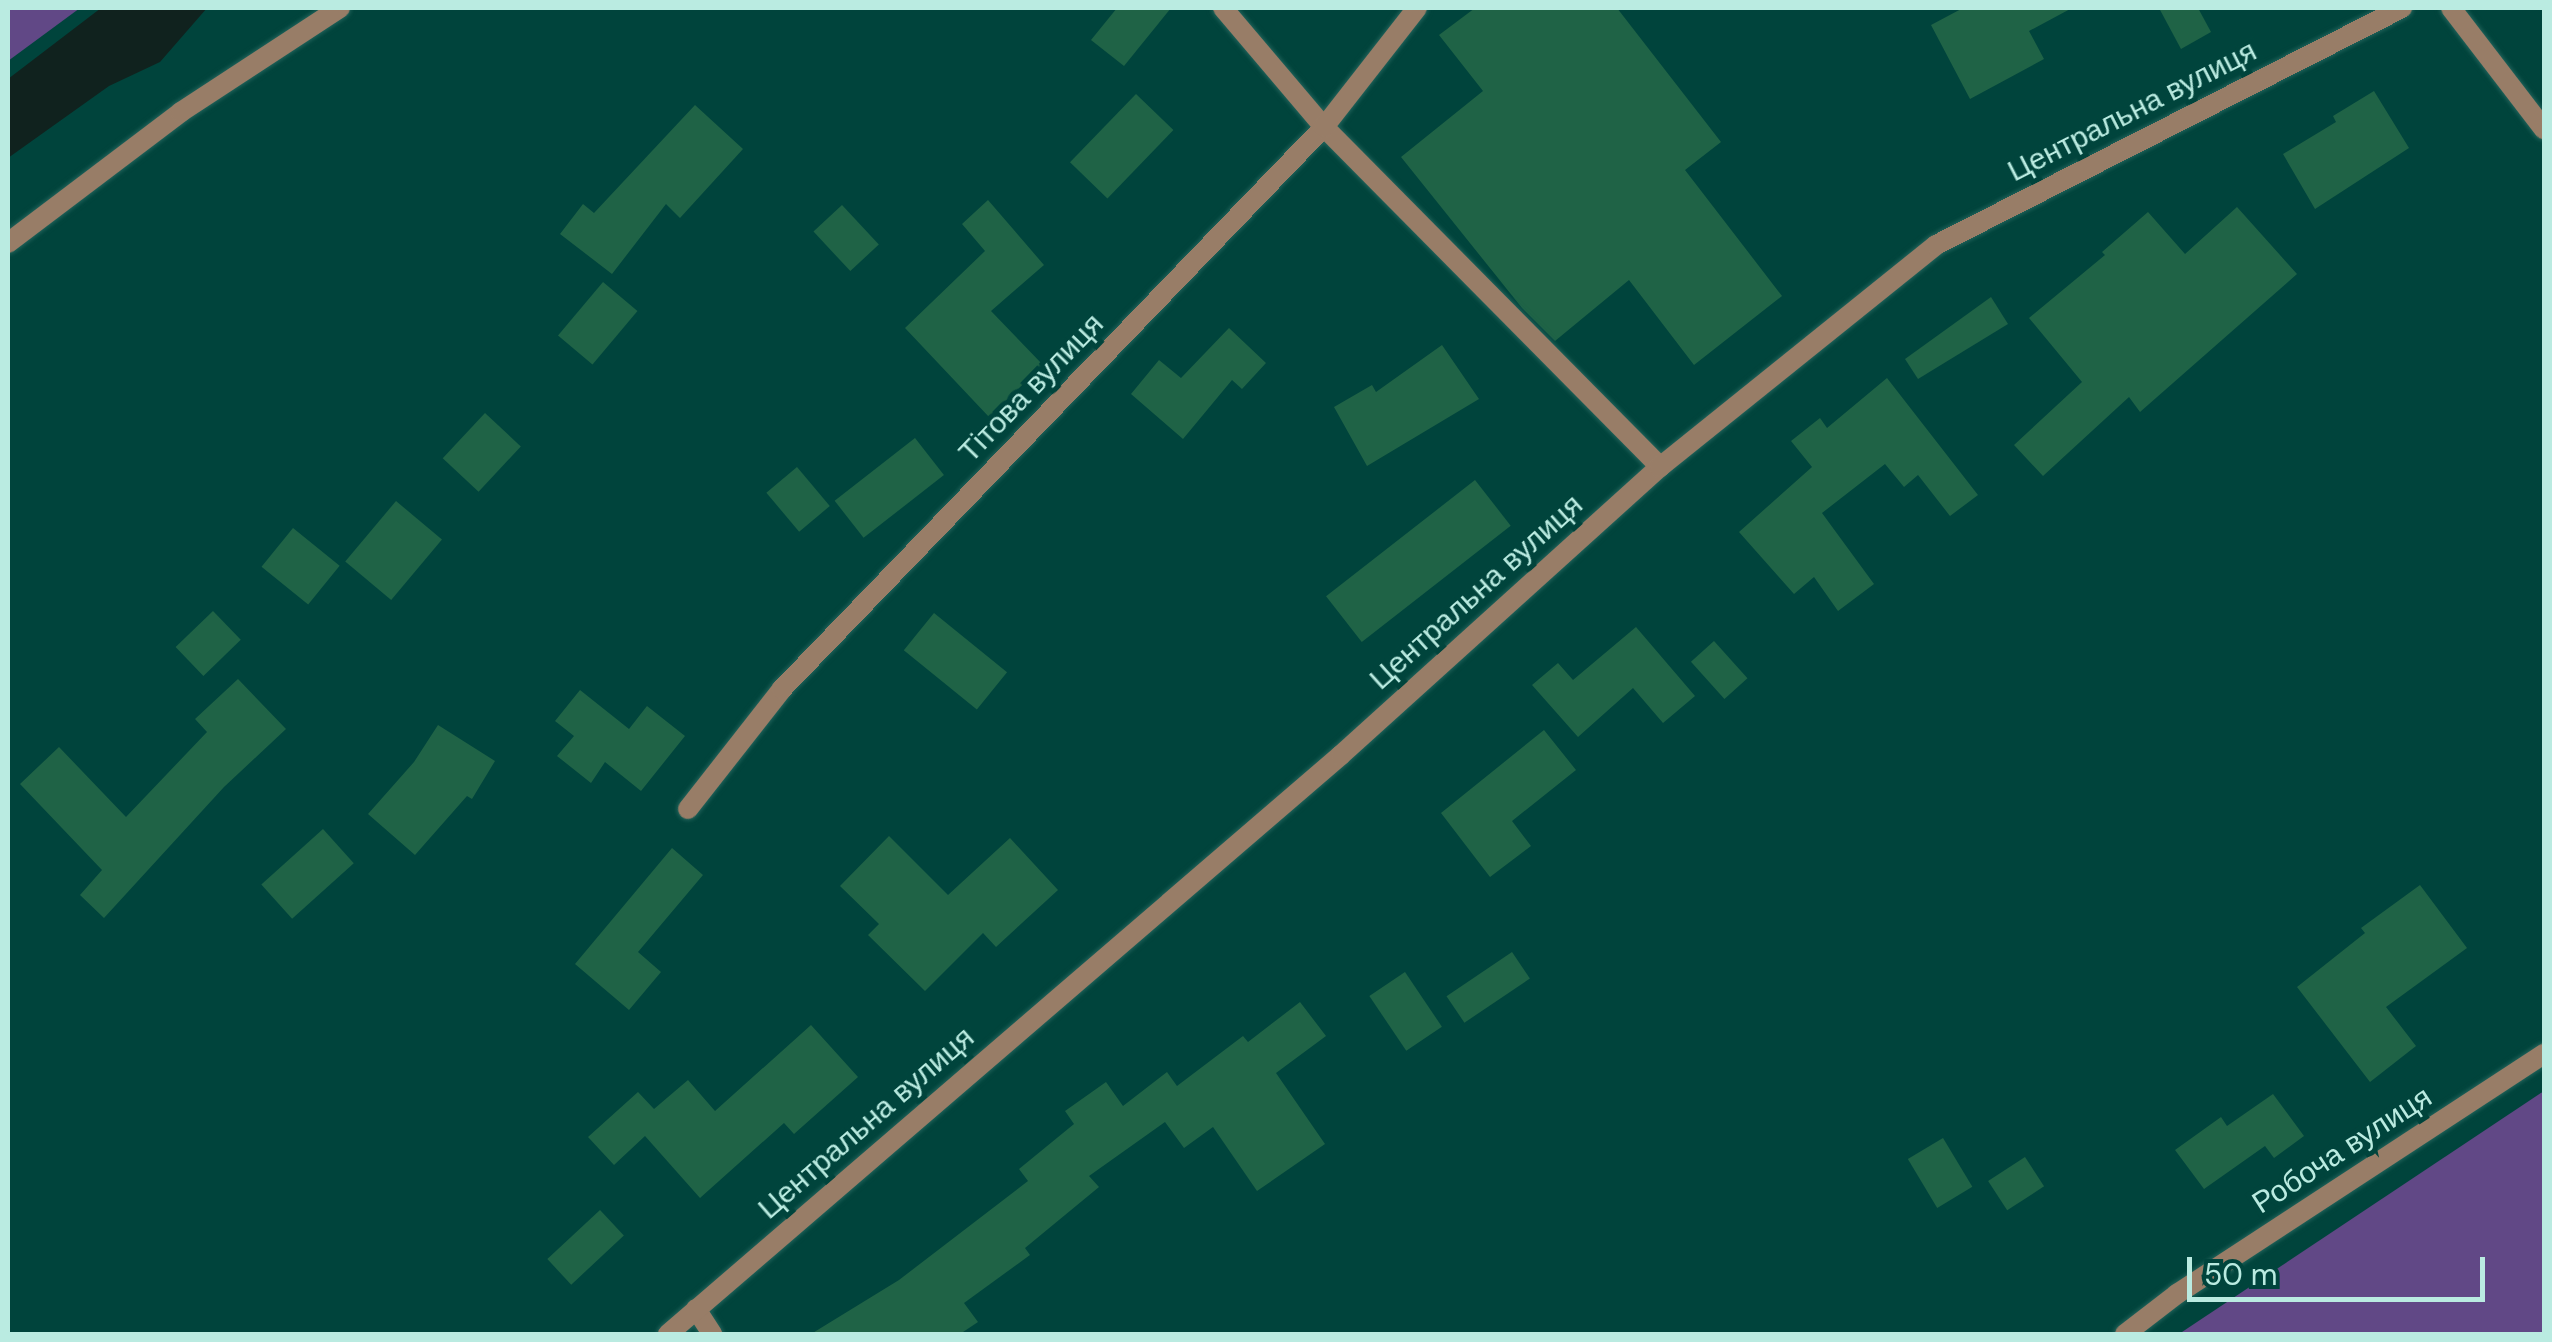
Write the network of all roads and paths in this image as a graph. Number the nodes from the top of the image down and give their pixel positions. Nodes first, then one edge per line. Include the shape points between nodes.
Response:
1 (340, 8) edge
2 (1223, 8) edge
3 (1417, 8) edge
4 (2402, 8) edge
5 (2451, 8) edge
6 (1324, 127) junction
7 (2544, 129) edge
8 (8, 243) edge
9 (1660, 467) junction
10 (688, 808) dead end
11 (2544, 1054) edge
12 (696, 1309) junction
13 (668, 1334) edge
14 (712, 1334) edge
15 (2125, 1334) edge

1 - 8 street via 181,112
2 - 6 street
3 - 6 street, Тітова вулиця
4 - 9 street, Центральна вулиця via 1936,245
5 - 7 street
6 - 9 street
6 - 10 street, Тітова вулиця via 782,689
9 - 12 street, Центральна вулиця via 1341,755
11 - 15 street, Робоча вулиця
12 - 13 street, Центральна вулиця
12 - 14 street

